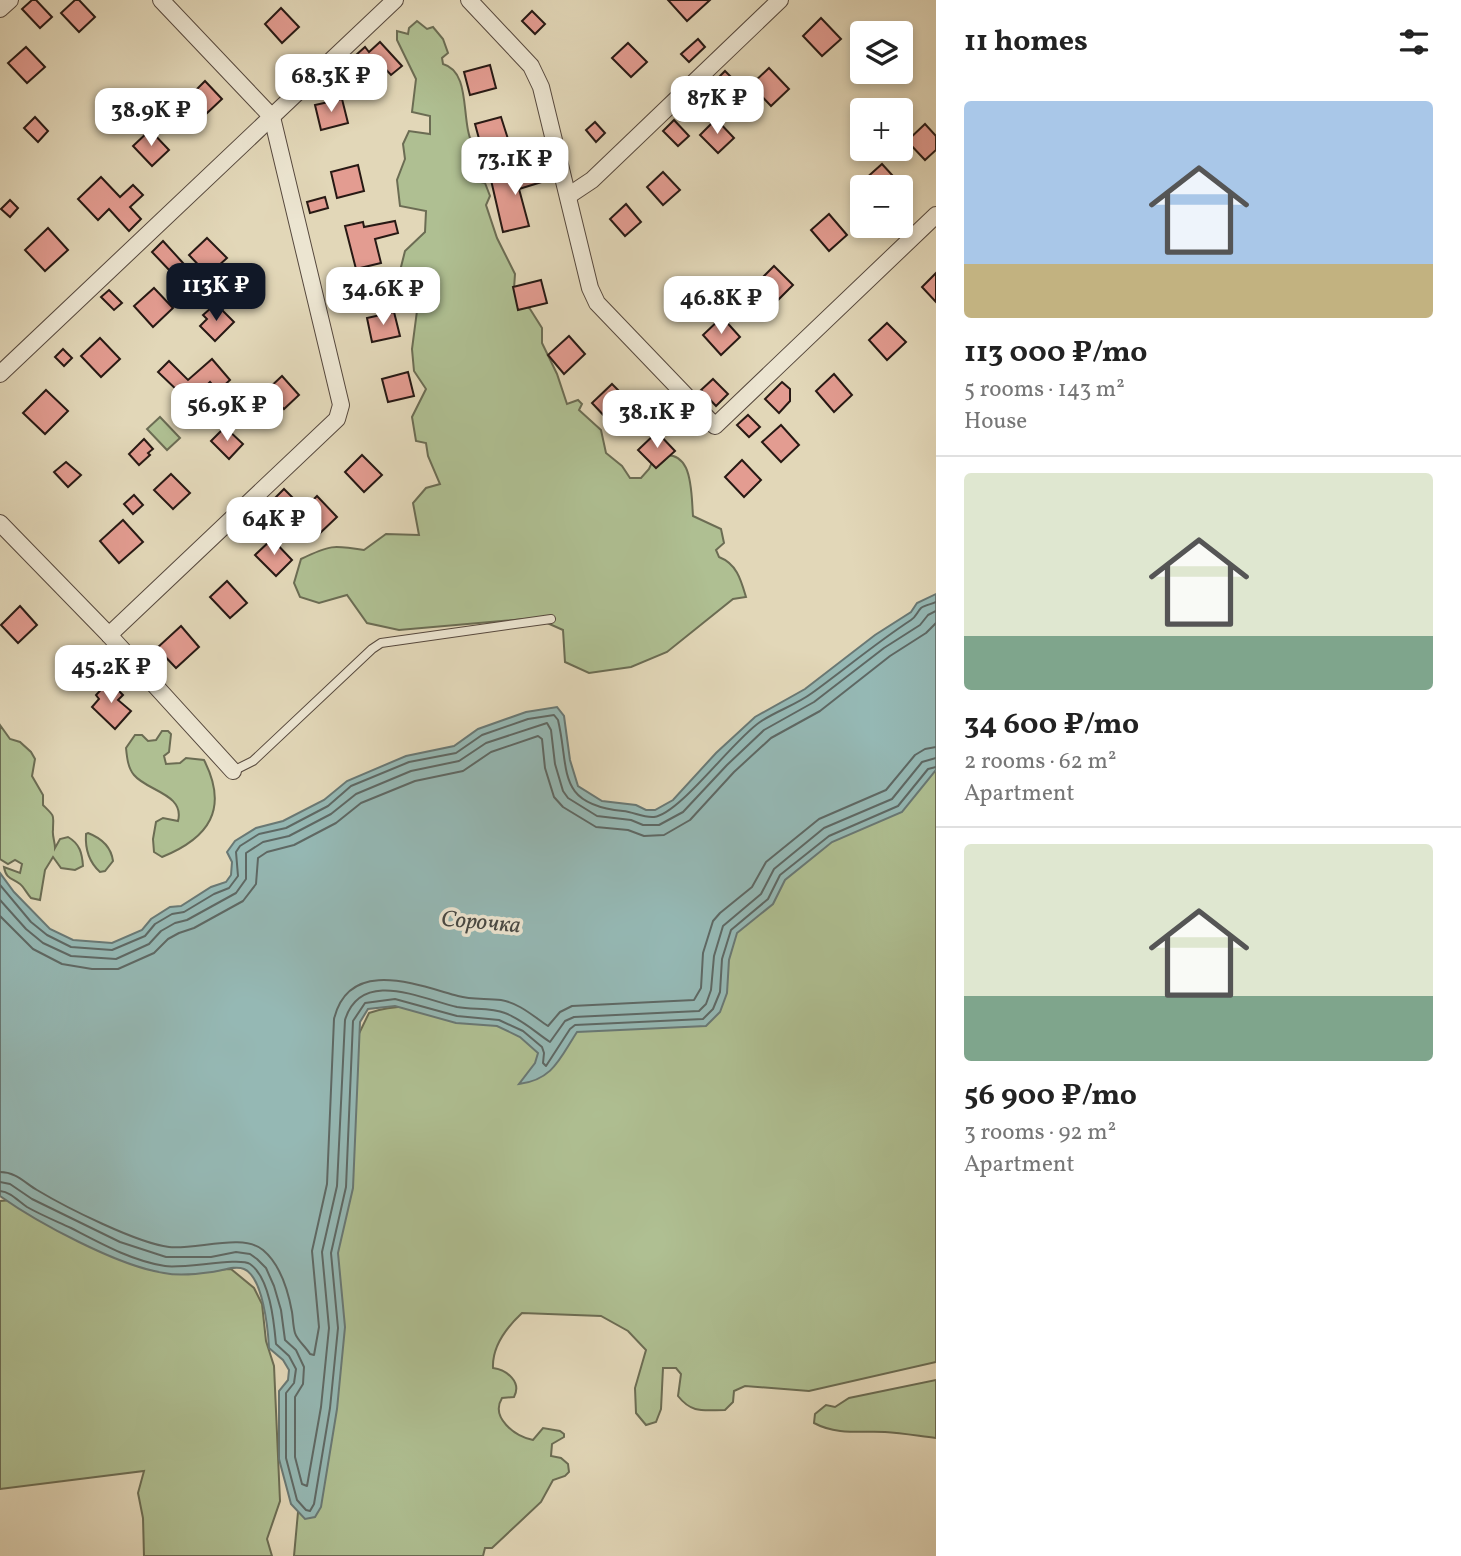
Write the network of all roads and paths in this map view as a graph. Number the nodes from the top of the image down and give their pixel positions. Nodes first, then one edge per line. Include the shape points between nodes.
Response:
1 (10, 0) edge
2 (161, 0) edge
3 (395, 0) edge
4 (469, 0) edge
5 (779, 0) edge
6 (0, 9) edge
7 (272, 117) junction
8 (568, 196) junction
9 (936, 215) edge
10 (0, 374) edge
11 (0, 523) edge
12 (551, 619) dead end
13 (109, 635) junction
14 (233, 771) joint

1 - 6 street
2 - 7 street
3 - 7 street
4 - 8 street via 531,66 546,100
5 - 8 street via 592,180
7 - 10 street
7 - 13 street via 340,413
8 - 9 street via 597,303 715,426
11 - 13 street
12 - 14 lane via 381,643 253,761
13 - 14 street

